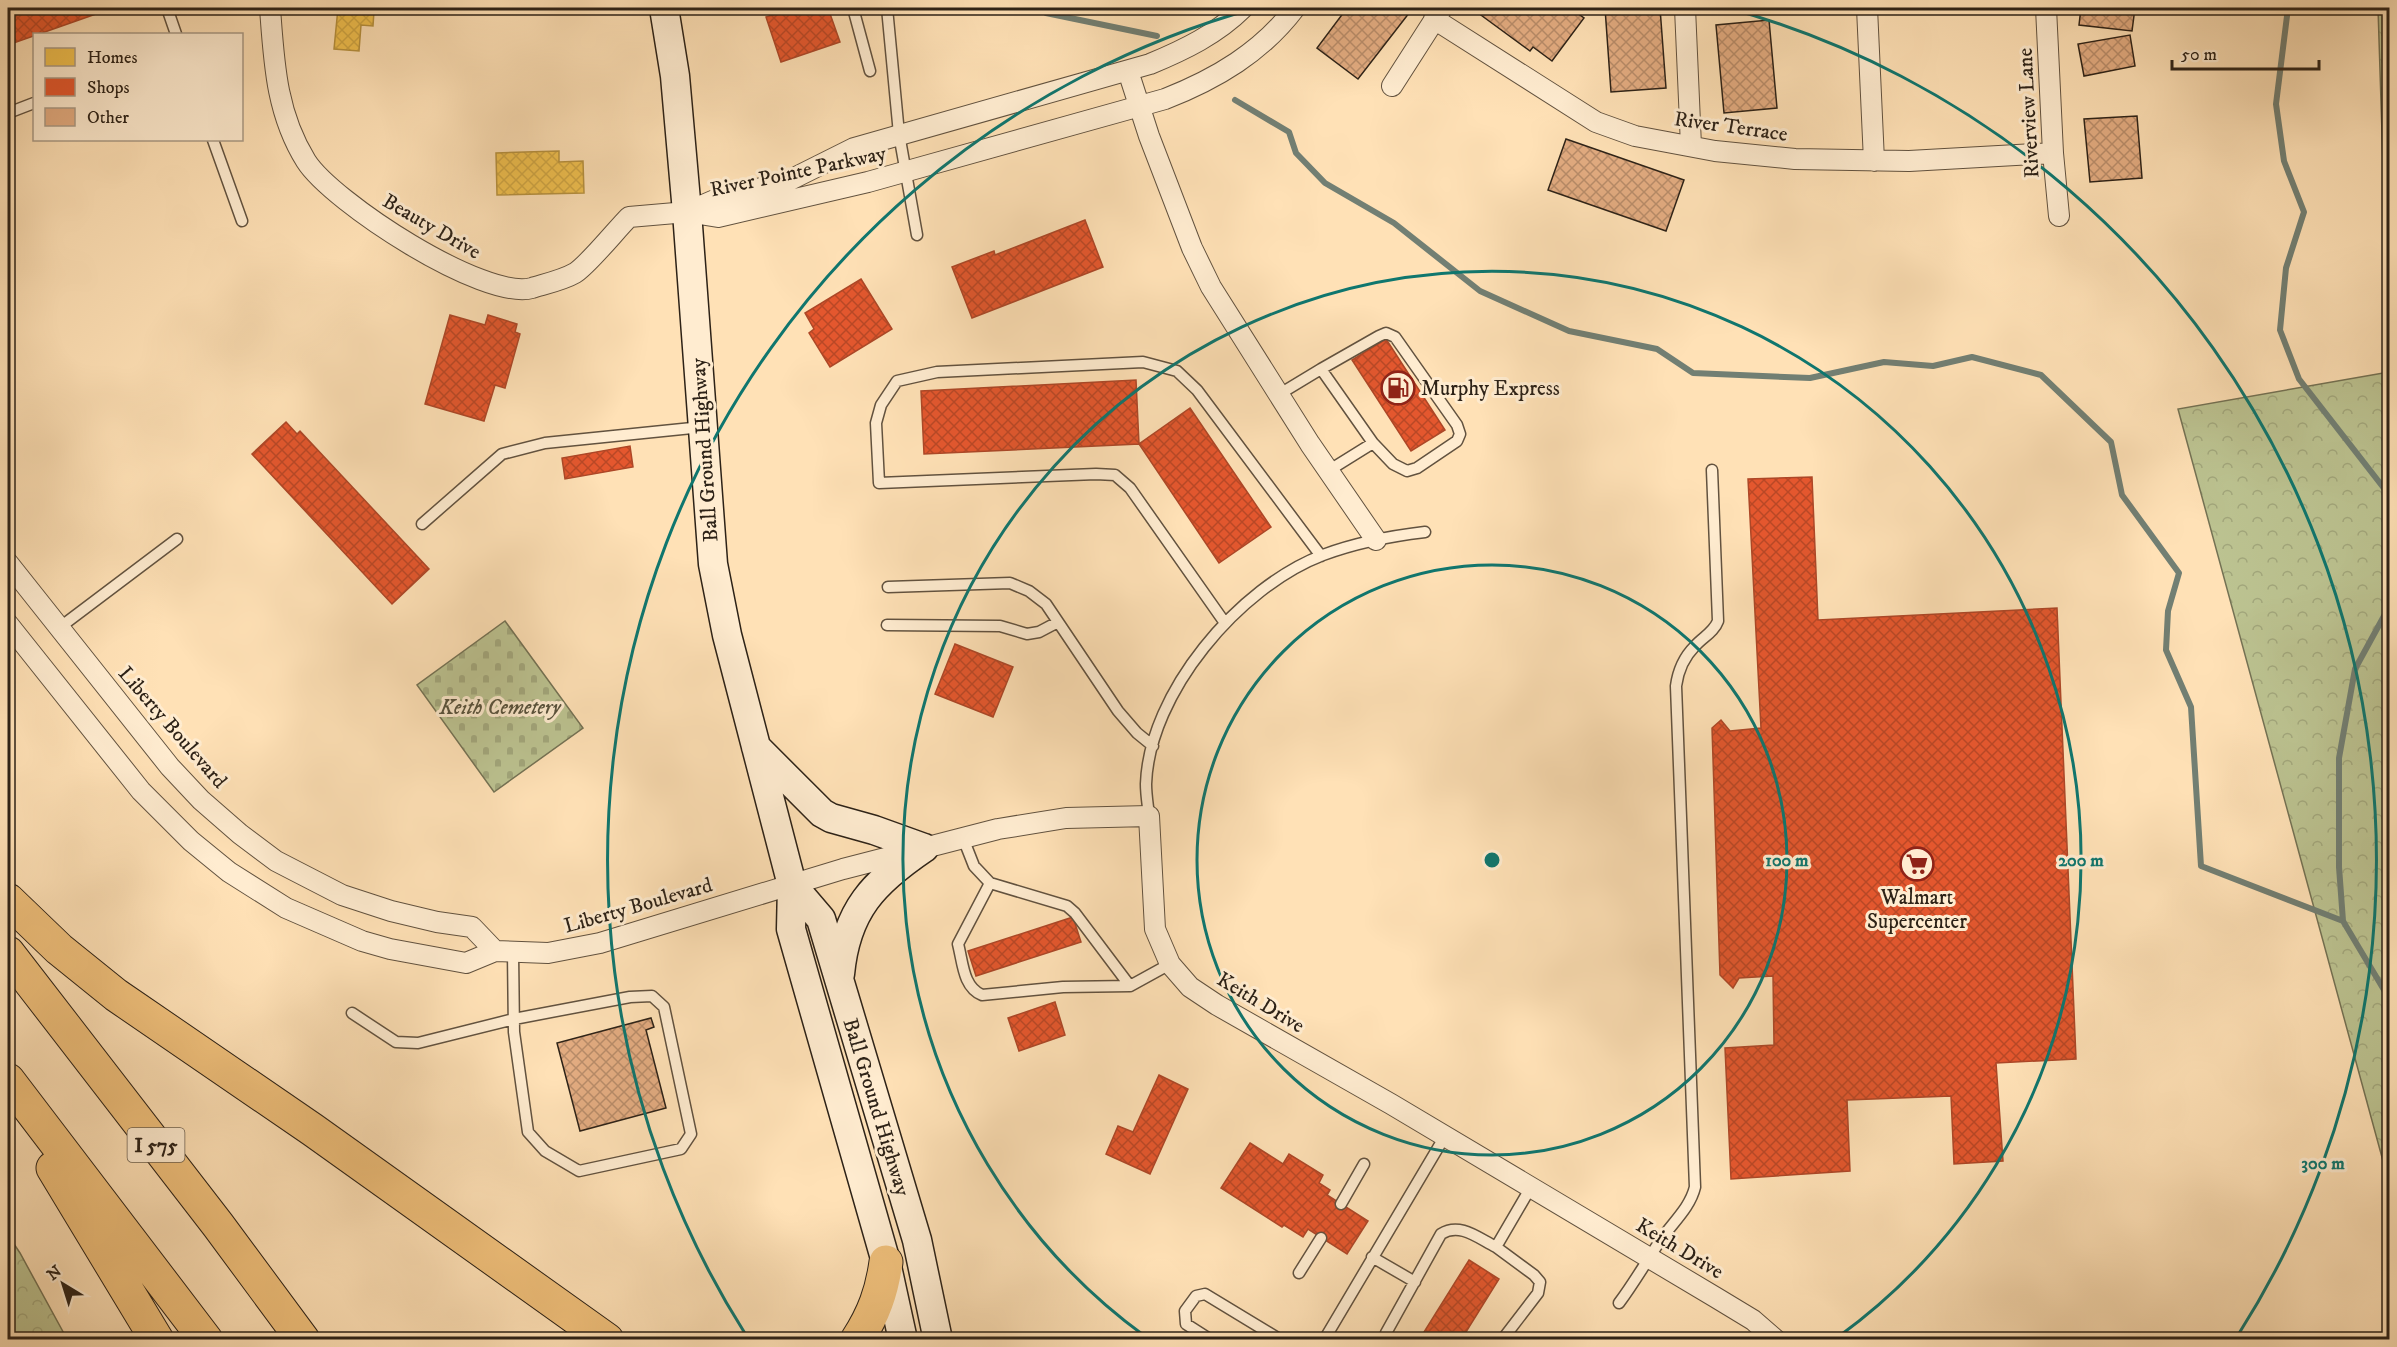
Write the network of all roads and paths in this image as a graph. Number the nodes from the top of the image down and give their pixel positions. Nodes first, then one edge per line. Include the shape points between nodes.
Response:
1 (167, 8) edge
2 (270, 8) edge
3 (664, 8) edge
4 (853, 8) edge
5 (887, 8) edge
6 (1243, 8) edge
7 (1295, 8) edge
8 (1685, 8) edge
9 (1867, 8) edge
10 (2046, 8) edge
11 (1438, 13) edge
12 (176, 33) edge
13 (1128, 70) junction
14 (870, 72) dead end
15 (1392, 86) dead end
16 (33, 103) edge
17 (1139, 107) junction
18 (8, 113) edge
19 (899, 134) junction
20 (213, 141) edge
21 (1691, 146) junction
22 (2053, 153) junction
23 (1874, 161) junction
24 (905, 172) junction
25 (687, 212) junction
26 (2059, 216) dead end
27 (242, 221) dead end
28 (916, 235) dead end
29 (1321, 369) junction
30 (1278, 395) junction
31 (702, 427) junction
32 (1373, 443) junction
33 (1712, 470) dead end
34 (1328, 471) junction
35 (422, 524) dead end
36 (1425, 532) dead end
37 (177, 539) dead end
38 (1377, 540) junction
39 (1322, 556) junction
40 (8, 563) edge
41 (888, 587) dead end
42 (1058, 622) junction
43 (1225, 623) junction
44 (8, 624) edge
45 (887, 625) dead end
46 (59, 628) junction
47 (1154, 746) junction
48 (755, 747) junction
49 (1149, 816) junction
50 (963, 838) junction
51 (924, 848) junction
52 (990, 883) junction
53 (792, 885) junction
54 (8, 900) edge
55 (504, 952) junction
56 (8, 953) edge
57 (1170, 964) junction
58 (840, 982) junction
59 (1130, 986) junction
60 (352, 1013) dead end
61 (514, 1019) junction
62 (8, 1080) edge
63 (8, 1092) edge
64 (1445, 1136) junction
65 (1364, 1164) dead end
66 (1531, 1187) junction
67 (1341, 1204) dead end
68 (1321, 1238) dead end
69 (1496, 1247) junction
70 (1372, 1257) junction
71 (1650, 1258) junction
72 (886, 1262) junction
73 (1299, 1273) dead end
74 (1415, 1282) junction
75 (1619, 1303) dead end
76 (1280, 1339) edge
77 (157, 1340) edge
78 (206, 1340) edge
79 (303, 1340) edge
80 (607, 1340) edge
81 (857, 1340) edge
82 (903, 1340) edge
83 (938, 1340) edge
84 (1211, 1340) edge
85 (1324, 1340) edge
86 (1386, 1340) edge
87 (1502, 1340) edge
88 (1776, 1340) edge

1 - 12 lane
2 - 25 street, Beauty Drive via 282,108 308,163 332,189 365,215 449,267 488,284 529,289 576,272 620,218
3 - 25 main road, Ball Ground Highway via 675,76
4 - 14 lane
5 - 19 lane
6 - 13 street, River Pointe Parkway via 1214,33 1180,52
7 - 17 street, River Pointe Parkway via 1263,43 1234,66 1201,85
8 - 21 street
9 - 23 street
10 - 22 street, Riverview Lane
11 - 15 street
11 - 21 street, River Terrace via 1596,122 1635,136
13 - 17 street
13 - 19 street, River Pointe Parkway
16 - 18 lane
17 - 24 street, River Pointe Parkway
17 - 30 street via 1201,267
19 - 24 lane
19 - 25 street, River Pointe Parkway via 854,148 786,182 717,199
20 - 27 lane
21 - 23 street, River Terrace via 1795,159
22 - 23 street, River Terrace
22 - 26 street, Riverview Lane
24 - 25 street, River Pointe Parkway via 718,217
24 - 28 lane
25 - 31 main road, Ball Ground Highway
29 - 30 lane
29 - 32 lane
29 - 32 lane via 1379,336 1386,333 1395,337 1460,434 1457,441 1407,471 1393,464
30 - 34 street
31 - 35 lane via 545,443 502,454
31 - 48 main road, Ball Ground Highway via 713,564
32 - 34 lane
33 - 71 lane via 1718,621 1687,656 1676,686 1695,1187 1693,1197
34 - 38 street
36 - 38 lane
37 - 46 lane
38 - 39 lane
39 - 43 lane via 1281,578
39 - 43 lane via 1197,390 1177,371 1143,362 937,372 897,381 881,405 876,423 879,483 1115,475 1130,488
40 - 46 street, Liberty Boulevard
41 - 42 lane via 1010,583 1038,596
42 - 45 lane via 1027,634 1000,626
42 - 47 lane via 1118,711
43 - 47 lane via 1178,686
44 - 55 street, Liberty Boulevard via 156,807 191,841 247,885 315,922 390,949 465,963
46 - 55 street, Liberty Boulevard via 170,767 201,800 276,861 369,906 472,927
47 - 49 lane via 1146,784
48 - 51 main road via 822,813
48 - 53 main road, Ball Ground Highway
49 - 50 street via 1066,818
49 - 57 street, Keith Drive via 1155,929
50 - 51 street
50 - 52 lane via 974,866
51 - 53 street
51 - 58 main road via 885,878 856,914 843,950
52 - 59 lane via 1067,906
52 - 59 lane via 958,944 973,991 982,995 1063,987
53 - 55 street, Liberty Boulevard via 581,948 548,953
53 - 58 main road, Ball Ground Highway via 821,919
53 - 72 main road, Ball Ground Highway via 790,929
54 - 80 highway via 59,949 116,995
55 - 61 lane
56 - 79 highway, I 575
57 - 59 lane
57 - 64 street, Keith Drive via 1190,987 1217,1005
58 - 83 main road, Ball Ground Highway via 917,1240
60 - 61 lane via 396,1042 418,1043
61 - 61 lane via 528,1132 545,1151 579,1171 681,1149 691,1134 664,1008 652,996
62 - 78 highway
63 - 77 highway
64 - 66 street, Keith Drive
64 - 70 lane
65 - 67 lane
66 - 69 lane
66 - 71 street, Keith Drive
68 - 73 lane
69 - 74 lane via 1460,1229 1450,1229 1442,1234
69 - 87 lane via 1540,1282 1538,1293
70 - 74 lane
70 - 85 lane
71 - 75 lane
71 - 88 street, Keith Drive via 1752,1320
72 - 81 highway via 882,1292
72 - 82 main road, Ball Ground Highway
74 - 86 lane via 1386,1333
76 - 84 lane via 1205,1294 1196,1296 1185,1311 1186,1324

